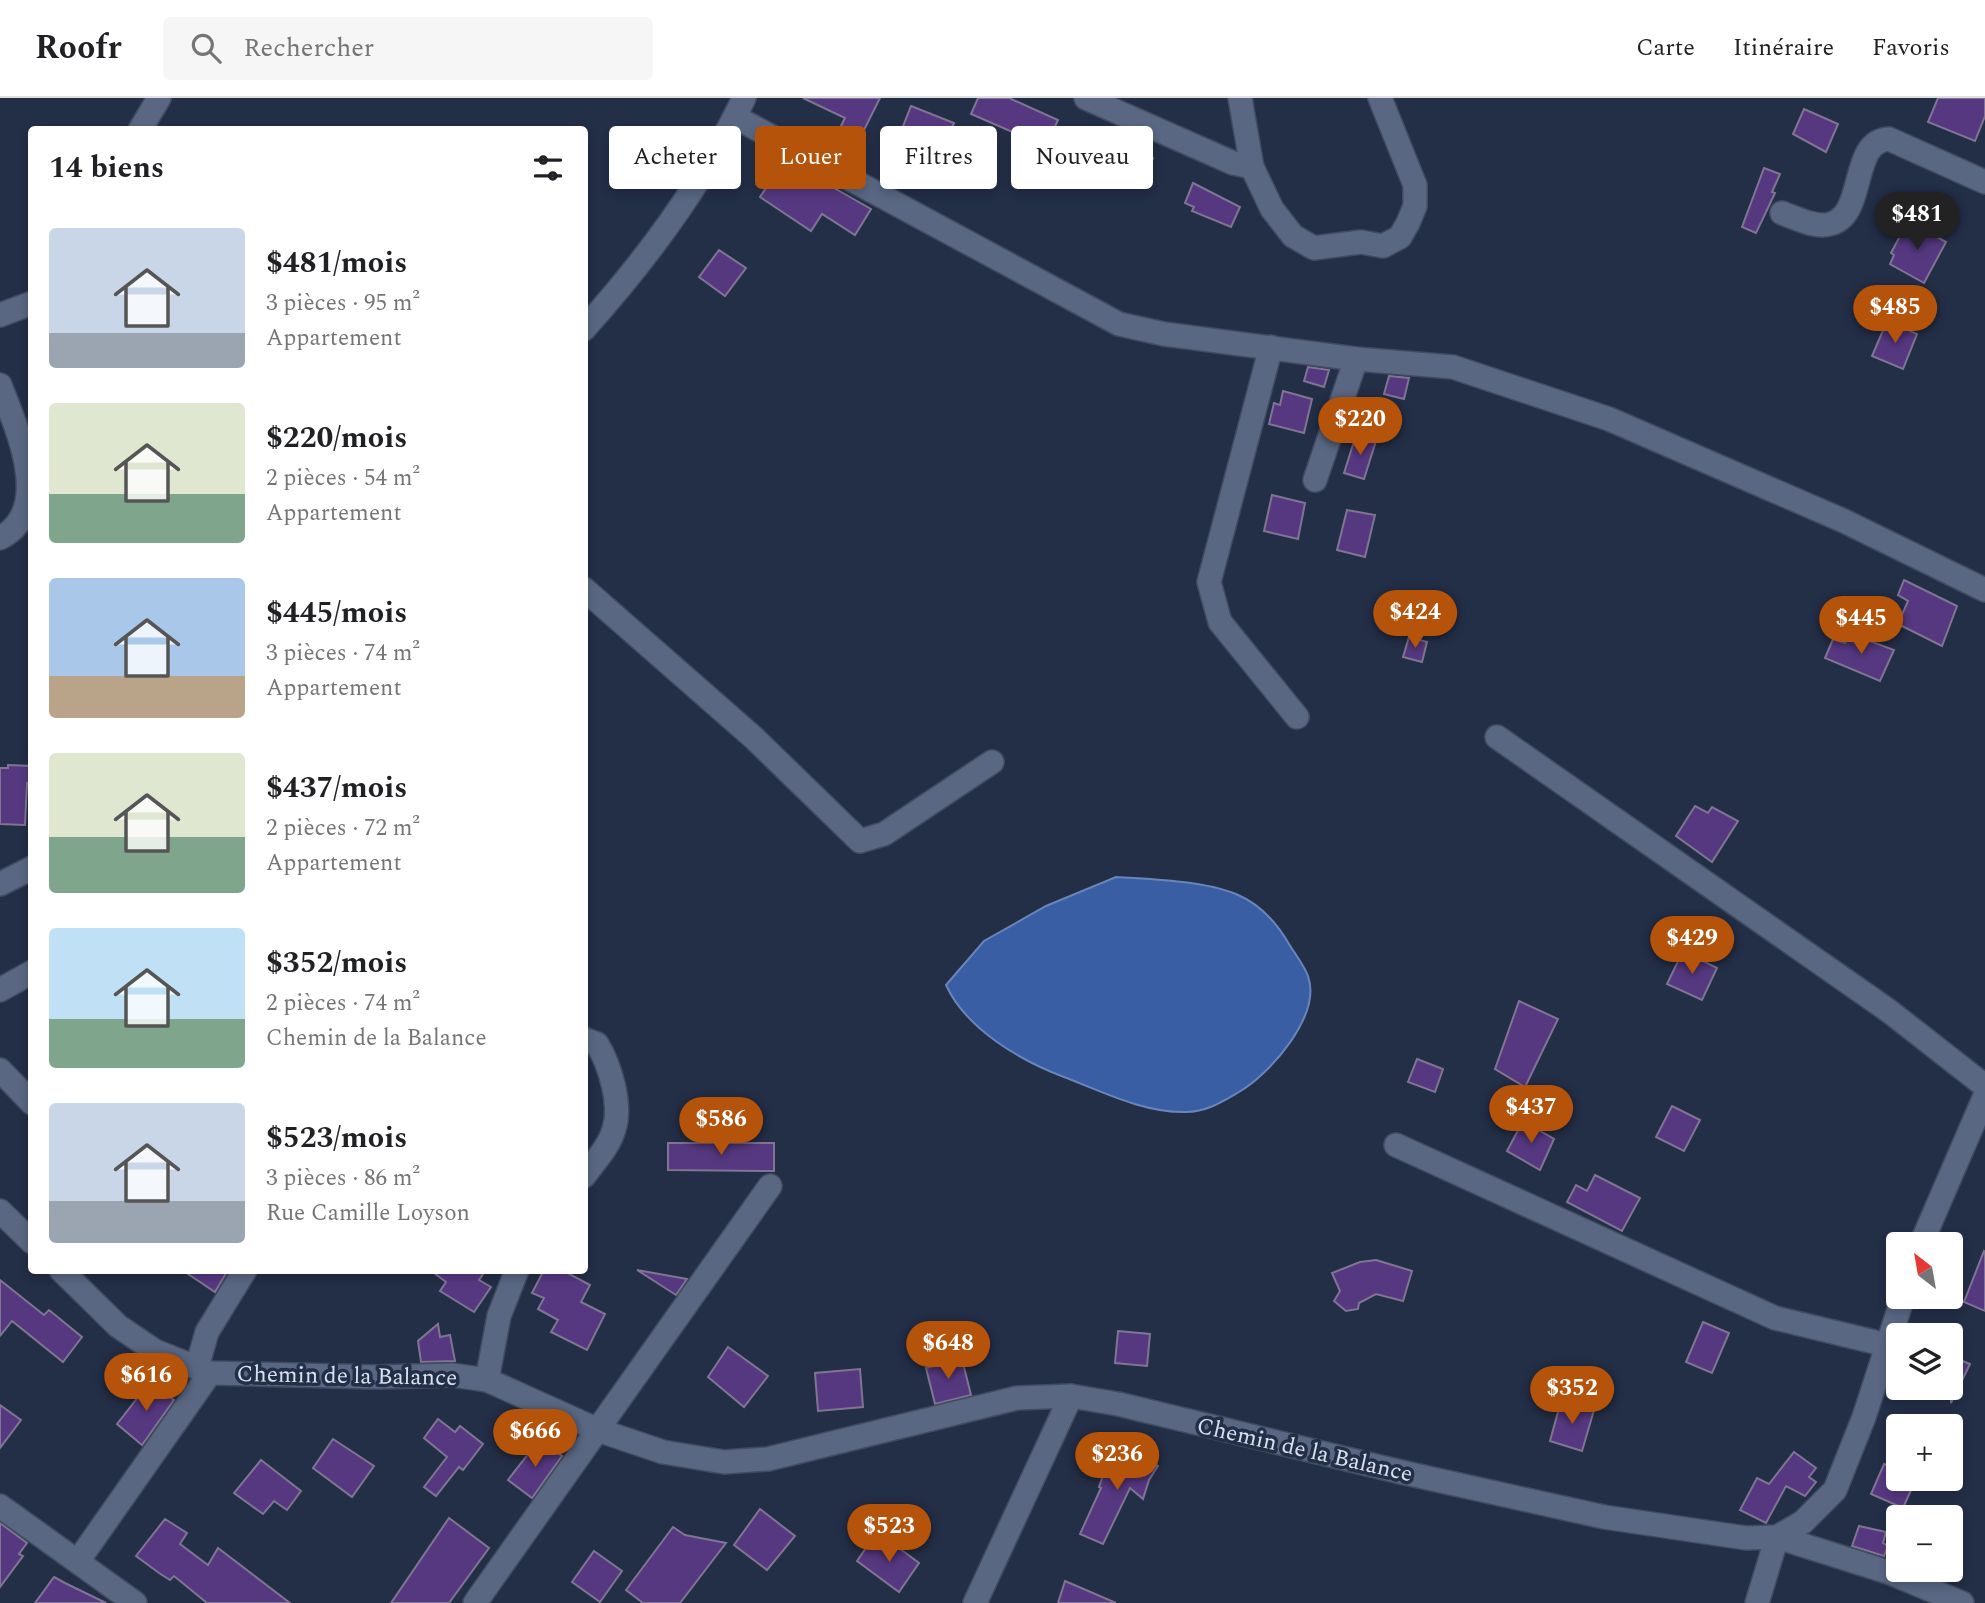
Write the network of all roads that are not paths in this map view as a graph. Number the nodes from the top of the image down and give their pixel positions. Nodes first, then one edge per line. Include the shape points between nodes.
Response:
1 (159, 98) edge
2 (1086, 98) edge
3 (1240, 98) edge
4 (1380, 98) edge
5 (739, 107) edge
6 (142, 126) edge
7 (1252, 167) junction
8 (1985, 182) edge
9 (1782, 213) dead end
10 (28, 304) edge
11 (0, 315) edge
12 (588, 324) edge
13 (1270, 347) junction
14 (1356, 359) junction
15 (0, 385) edge
16 (1315, 480) dead end
17 (0, 538) edge
18 (1985, 590) edge
19 (588, 593) edge
20 (1297, 717) dead end
21 (1497, 737) dead end
22 (992, 762) dead end
23 (28, 870) edge
24 (0, 884) edge
25 (28, 974) edge
26 (0, 990) edge
27 (588, 1041) edge
28 (0, 1070) edge
29 (1985, 1086) edge
30 (1985, 1096) edge
31 (28, 1099) edge
32 (1396, 1144) dead end
33 (588, 1171) edge
34 (770, 1186) dead end
35 (0, 1211) edge
36 (1926, 1232) edge
37 (28, 1238) edge
38 (65, 1274) edge
39 (243, 1274) edge
40 (515, 1274) edge
41 (1886, 1345) edge
42 (1886, 1348) edge
43 (204, 1370) junction
44 (487, 1380) junction
45 (1071, 1396) junction
46 (598, 1430) junction
47 (0, 1506) edge
48 (1777, 1536) junction
49 (78, 1561) junction
50 (135, 1603) edge
51 (475, 1603) edge
52 (975, 1603) edge
53 (1757, 1603) edge
54 (1962, 1603) edge

1 - 6 street
2 - 7 street via 1233,163
3 - 7 street
4 - 7 street via 1415,186 1415,206 1392,244 1314,248 1302,244 1272,209
5 - 12 street via 695,186
5 - 13 street via 1118,324
8 - 9 street via 1889,138 1881,139 1870,149 1839,219 1829,225 1815,224
10 - 11 street
13 - 14 street
13 - 20 street via 1209,582 1220,622
14 - 16 street
14 - 18 street via 1453,367 1609,419 1844,521
15 - 17 street via 27,475 28,501 17,526
19 - 22 street via 754,738 860,841 884,834
21 - 29 street via 1889,1011
23 - 24 street
25 - 26 street
27 - 33 street via 597,1044 608,1068 615,1127
28 - 31 street
30 - 36 street
32 - 41 street via 1775,1318
34 - 46 street
35 - 37 street
38 - 43 street, Chemin de la Balance via 118,1326 155,1351
39 - 43 street via 207,1332
40 - 44 street via 499,1316
42 - 48 street, Chemin de la Balance via 1835,1490 1803,1522
43 - 44 street, Chemin de la Balance via 353,1377 452,1375
43 - 49 street
44 - 46 street, Chemin de la Balance
45 - 46 street, Chemin de la Balance via 1017,1398 768,1459 724,1462 675,1454
45 - 48 street, Chemin de la Balance via 1604,1517 1746,1538
45 - 52 street
46 - 51 street
47 - 49 street
48 - 53 street
48 - 54 street via 1888,1572
49 - 50 street

